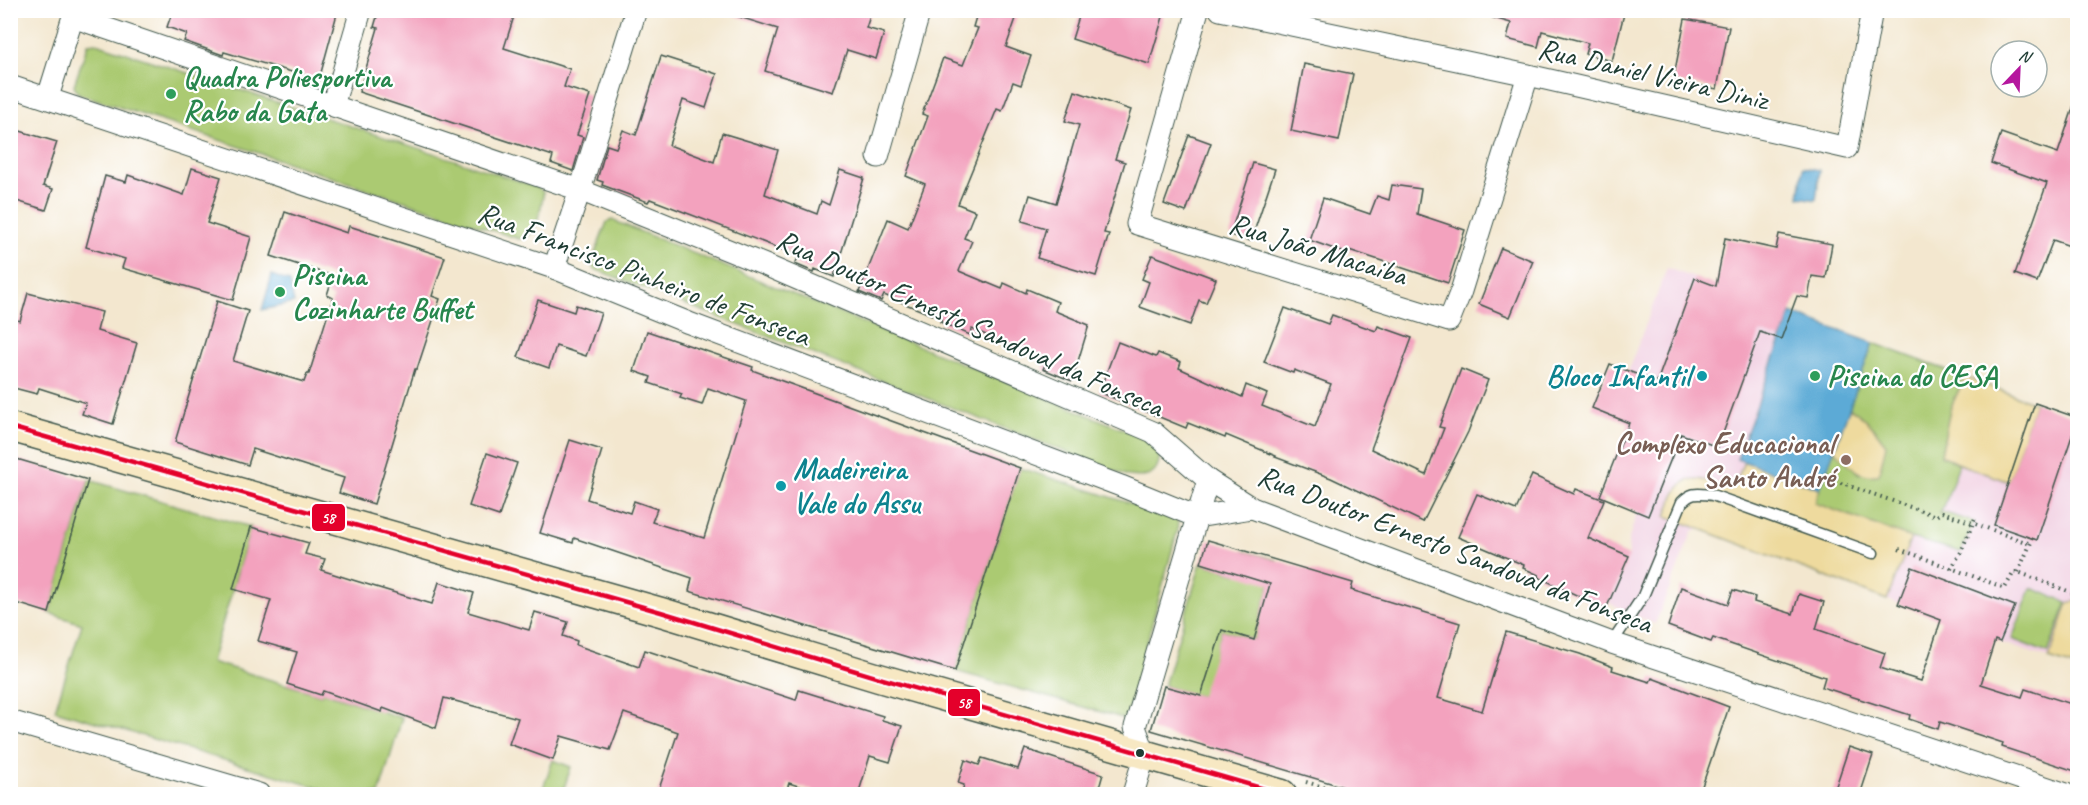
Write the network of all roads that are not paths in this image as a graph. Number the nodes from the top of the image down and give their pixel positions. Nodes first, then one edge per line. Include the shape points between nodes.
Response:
1 (361, 10) edge
2 (636, 10) edge
3 (920, 10) edge
4 (1198, 10) edge
5 (1220, 10) edge
6 (1872, 10) edge
7 (74, 14) edge
8 (1528, 75) junction
9 (10, 86) edge
10 (48, 97) junction
11 (333, 105) junction
12 (878, 157) dead end
13 (580, 190) junction
14 (554, 268) junction
15 (10, 427) edge
16 (1208, 480) junction
17 (1252, 508) junction
18 (1197, 517) junction
19 (1873, 553) dead end
20 (1612, 643) junction
21 (10, 721) edge
22 (1145, 754) junction
23 (245, 793) edge
24 (1133, 795) edge
25 (1282, 795) edge
26 (2066, 795) edge

1 - 11 street
2 - 13 street
3 - 12 street
4 - 8 street, Rua João Macaiba via 1137,224 1449,321
5 - 8 street, Rua Daniel Vieira Diniz
6 - 8 street, Rua Daniel Vieira Diniz via 1847,148
7 - 10 street
7 - 11 street, Rua Doutor Ernesto Sandoval da Fonseca
9 - 10 street, Rua Francisco Pinheiro de Fonseca
10 - 14 street, Rua Francisco Pinheiro de Fonseca
11 - 13 street, Rua Doutor Ernesto Sandoval da Fonseca
13 - 14 street
13 - 16 street, Rua Doutor Ernesto Sandoval da Fonseca via 1153,432
14 - 18 street, Rua Francisco Pinheiro de Fonseca
15 - 22 main road via 639,605
16 - 17 street, Rua Doutor Ernesto Sandoval da Fonseca
16 - 18 street
17 - 18 street
17 - 20 street, Rua Doutor Ernesto Sandoval da Fonseca
18 - 22 street via 1135,728
19 - 20 lane via 1712,495 1689,495 1682,502 1644,596
20 - 26 street, Rua Doutor Ernesto Sandoval da Fonseca
21 - 23 street
22 - 24 street
22 - 25 main road

